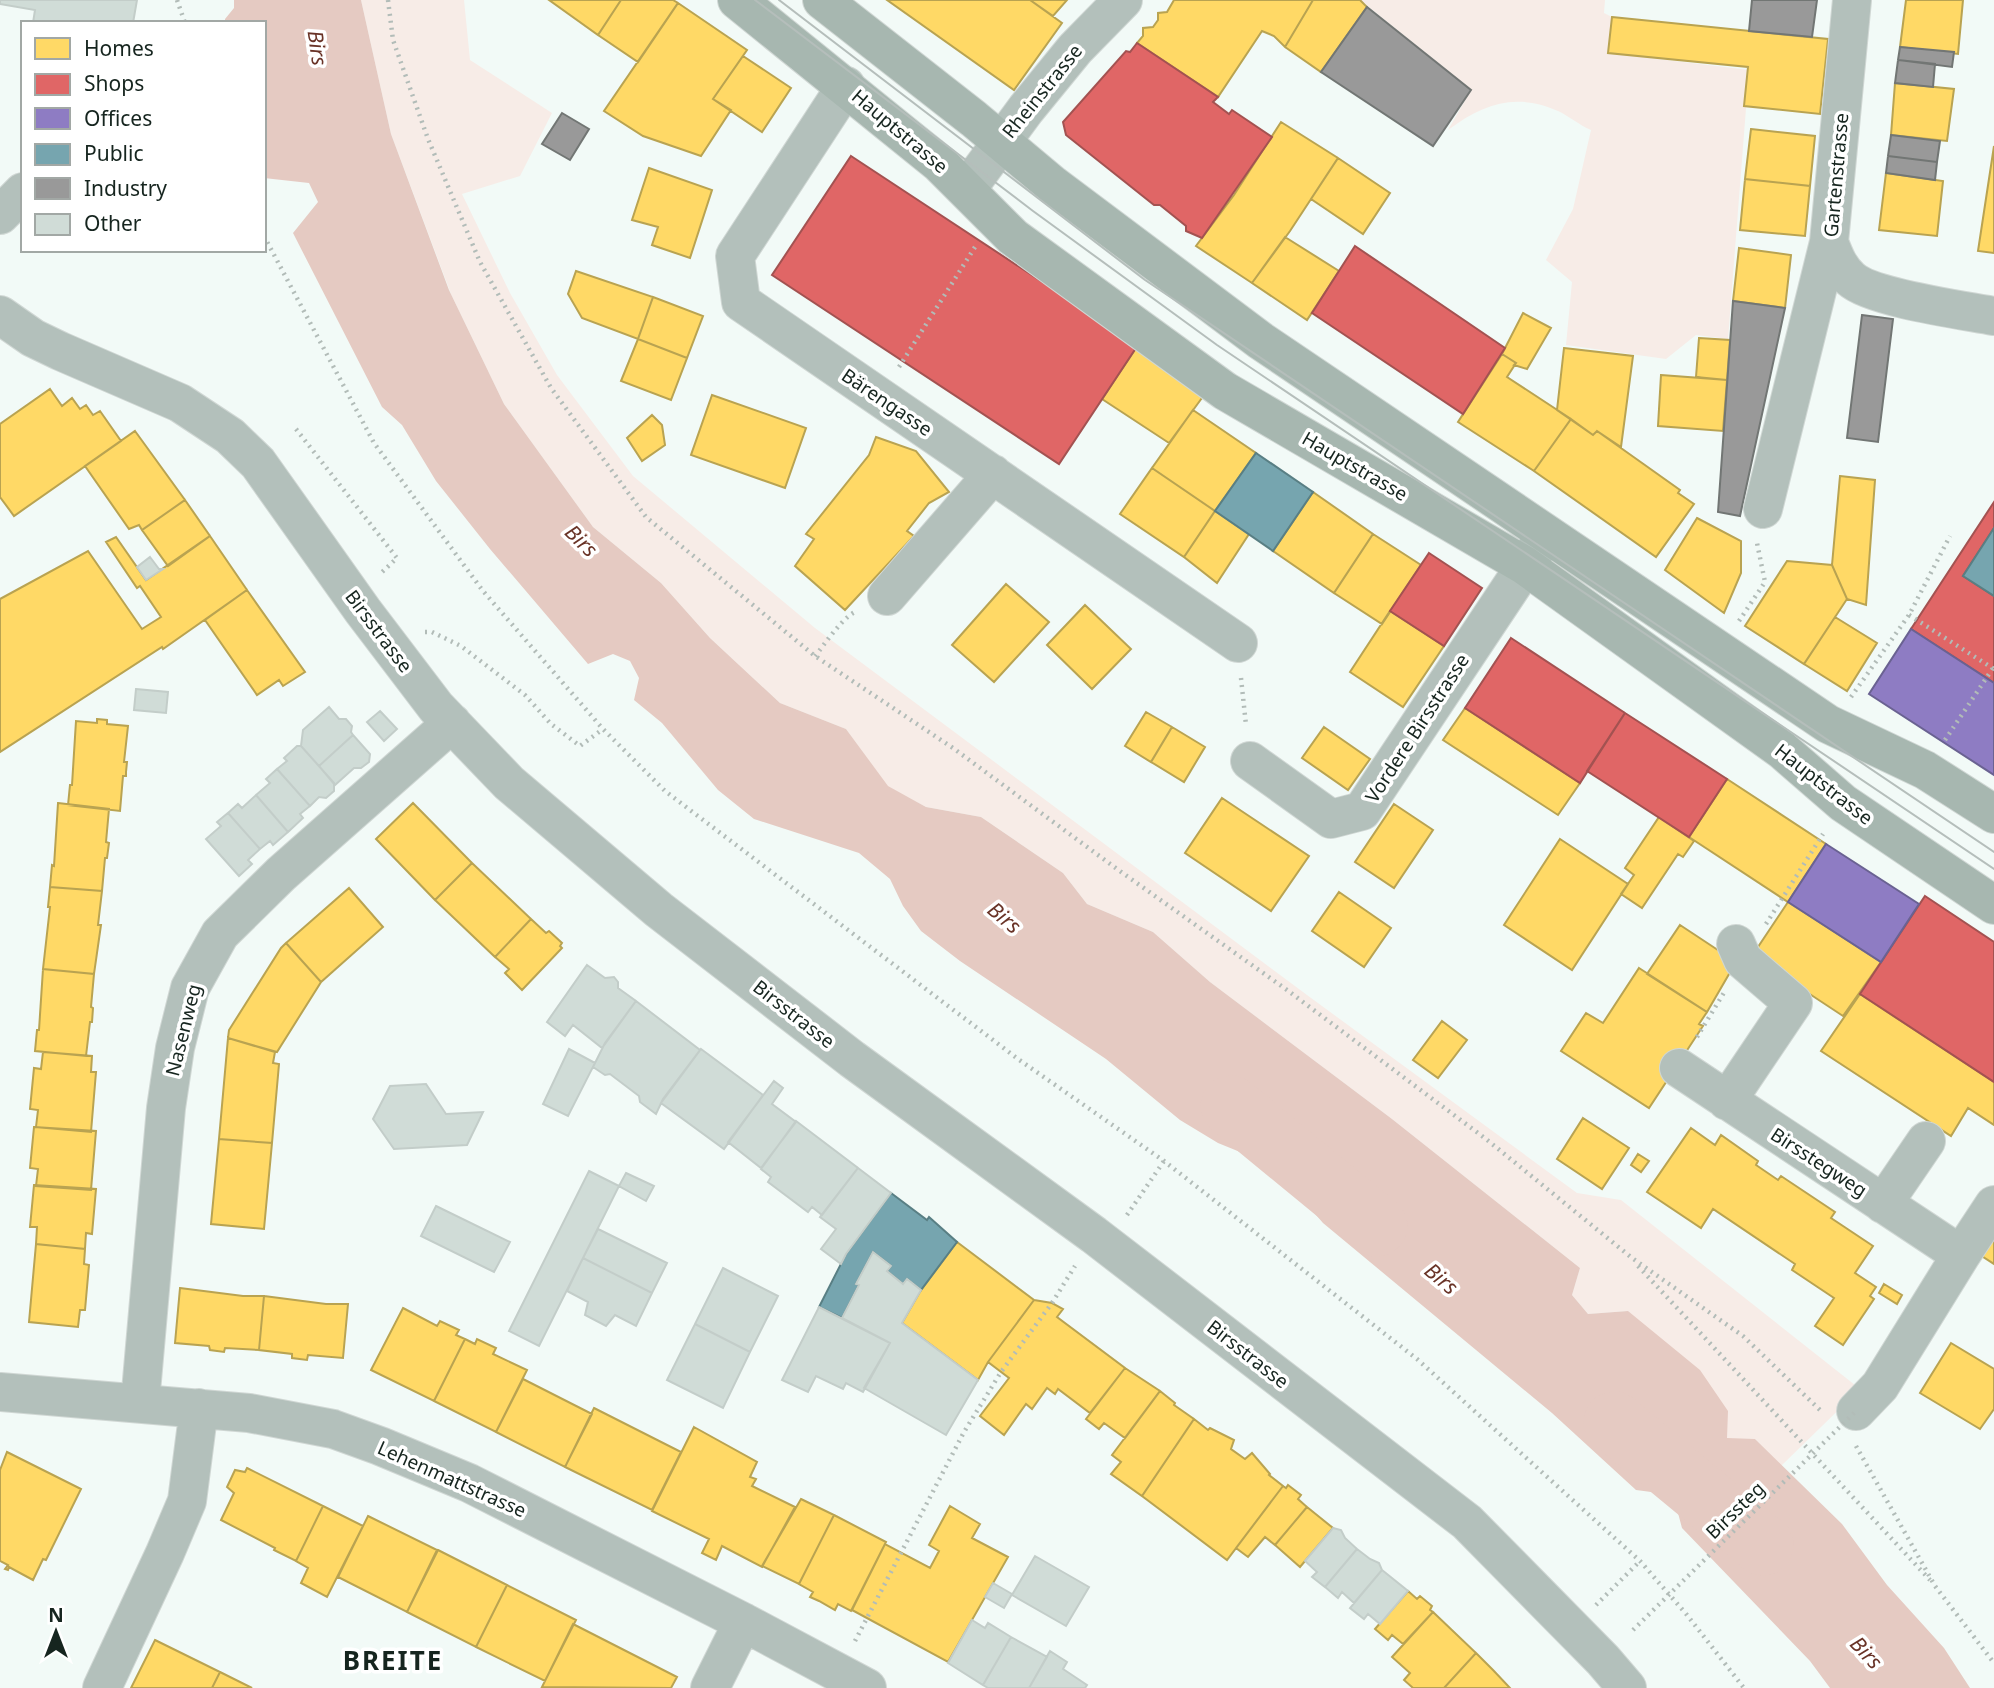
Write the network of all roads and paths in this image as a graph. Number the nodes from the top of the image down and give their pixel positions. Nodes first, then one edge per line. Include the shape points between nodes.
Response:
1 (177, 0) edge
2 (388, 0) edge
3 (737, 0) edge
4 (822, 0) edge
5 (1124, 0) edge
6 (1852, 0) edge
7 (184, 21) edge
8 (846, 86) junction
9 (1000, 142) junction
10 (967, 189) junction
11 (21, 194) edge
12 (0, 215) edge
13 (995, 218) junction
14 (266, 240) edge
15 (1829, 242) junction
16 (0, 315) edge
17 (1994, 316) edge
18 (880, 396) junction
19 (296, 429) dead end
20 (993, 474) junction
21 (1763, 509) joint
22 (1950, 536) dead end
23 (1535, 550) junction
24 (385, 570) dead end
25 (887, 596) dead end
26 (1909, 615) junction
27 (846, 616) dead end
28 (414, 631) dead end
29 (1238, 643) joint
30 (1720, 651) junction
31 (814, 656) junction
32 (1994, 668) edge
33 (452, 723) junction
34 (1828, 724) junction
35 (603, 729) junction
36 (1250, 761) joint
37 (1925, 770) junction
38 (1994, 814) edge
39 (1994, 905) edge
40 (1736, 944) dead end
41 (1679, 1068) dead end
42 (1727, 1101) junction
43 (1926, 1141) dead end
44 (1164, 1161) junction
45 (1883, 1204) junction
46 (1994, 1205) edge
47 (1109, 1227) junction
48 (1961, 1255) junction
49 (1632, 1258) junction
50 (0, 1391) edge
51 (140, 1403) junction
52 (199, 1408) junction
53 (1842, 1425) junction
54 (1640, 1561) junction
55 (1935, 1586) junction
56 (1597, 1604) dead end
57 (744, 1622) junction
58 (1633, 1630) dead end
59 (1994, 1663) edge
60 (853, 1680) edge
61 (103, 1688) edge
62 (710, 1688) edge
63 (1627, 1688) edge
64 (1744, 1688) edge

1 - 7 path
2 - 31 path via 393,40 433,151 480,262 551,388 646,517
3 - 8 main road, Hauptstrasse
4 - 9 main road, Hauptstrasse
5 - 9 street, Rheinstrasse via 1074,49
6 - 15 street, Gartenstrasse
8 - 10 main road, Hauptstrasse
8 - 18 street, Bärengasse via 735,256 741,302
9 - 10 street, Rheinstrasse
9 - 23 main road, Hauptstrasse
10 - 13 main road, Hauptstrasse
11 - 12 street
13 - 18 path
13 - 23 main road, Hauptstrasse via 1013,237 1225,391
14 - 35 path via 374,443 483,591
15 - 17 street, Gartenstrasse via 1851,280 1871,292
15 - 21 street
16 - 33 street, Birsstrasse via 51,347 180,403 230,436 258,463 363,611
18 - 20 street, Bärengasse
19 - 24 path via 397,558
20 - 25 street
20 - 29 street, Bärengasse
21 - 30 path via 1755,535 1765,582
22 - 26 path
23 - 30 main road, Hauptstrasse
23 - 36 street, Vordere Birsstrasse via 1362,811 1331,819
23 - 39 main road, Hauptstrasse via 1843,803
26 - 32 path
26 - 34 path
27 - 31 path
28 - 35 path via 432,632 461,646 525,695 551,724 580,746
29 - 36 path
30 - 34 main road, Hauptstrasse
31 - 49 path via 953,748 1287,990 1486,1139
32 - 37 path
33 - 47 street, Birsstrasse via 509,783 659,909 852,1059
33 - 51 street, Nasenweg via 219,934 190,988 174,1048 166,1108
34 - 37 main road, Hauptstrasse
35 - 44 path via 676,800 1017,1059
37 - 38 main road, Hauptstrasse
40 - 42 street via 1743,960 1793,1003
41 - 42 street, Birsstegweg
42 - 45 street, Birsstegweg
43 - 45 street
44 - 47 path
44 - 54 path via 1417,1359
45 - 48 street, Birsstegweg
46 - 48 street
47 - 60 path via 1001,1372 964,1432 894,1563
47 - 63 street, Birsstrasse via 1466,1522
48 - 53 street via 1880,1387
49 - 53 path via 1743,1336
49 - 55 path
50 - 51 street, Lehenmattstrasse
51 - 52 street, Lehenmattstrasse
52 - 57 street, Lehenmattstrasse via 333,1430 380,1446 469,1483
52 - 61 street via 187,1501
53 - 55 path
53 - 58 path, Birssteg, bridge
54 - 56 path
54 - 64 path
55 - 59 path
57 - 60 street, Lehenmattstrasse
57 - 62 street

